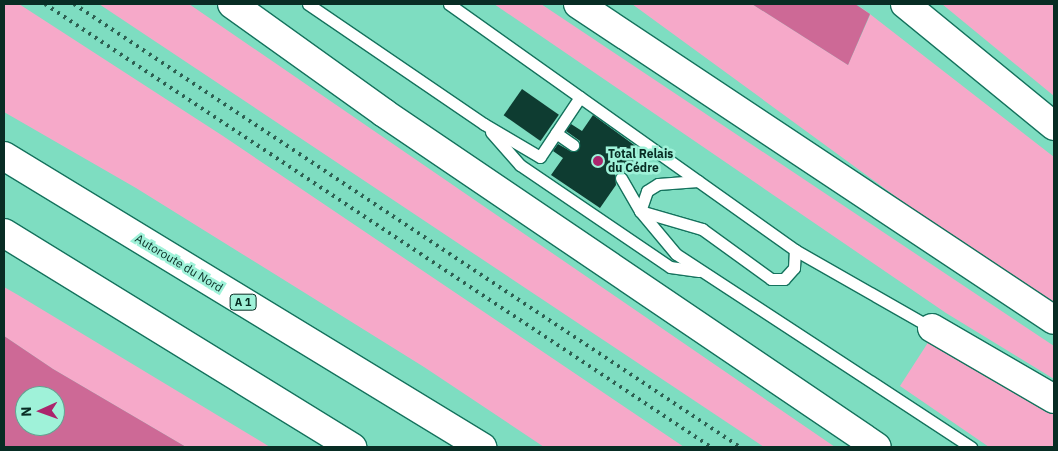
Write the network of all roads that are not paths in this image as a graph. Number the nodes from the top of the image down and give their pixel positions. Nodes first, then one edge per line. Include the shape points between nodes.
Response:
1 (232, 4) edge
2 (308, 4) edge
3 (449, 4) edge
4 (578, 4) edge
5 (596, 4) edge
6 (905, 4) edge
7 (630, 38) junction
8 (580, 97) junction
9 (484, 124) junction
10 (1054, 126) edge
11 (556, 133) junction
12 (573, 144) dead end
13 (4, 156) edge
14 (621, 178) dead end
15 (699, 181) junction
16 (640, 212) junction
17 (4, 234) edge
18 (795, 250) junction
19 (703, 271) junction
20 (1054, 320) edge
21 (932, 328) joint
22 (1054, 399) edge
23 (352, 447) edge
24 (482, 447) edge
25 (876, 447) edge
26 (970, 447) edge

1 - 25 main road via 392,119
2 - 9 lane
3 - 8 lane
4 - 7 main road
5 - 7 main road
6 - 10 main road
7 - 20 main road
8 - 11 lane
8 - 15 lane
9 - 11 lane via 540,157
9 - 19 lane via 520,164 670,267
11 - 12 lane
13 - 24 main road, Autoroute du Nord / A 1
14 - 16 lane
15 - 16 lane via 658,184 648,191
15 - 18 lane
16 - 18 lane via 702,229 771,279 784,278 794,268
16 - 19 lane via 676,254
17 - 23 main road
18 - 21 lane
19 - 26 lane
21 - 22 main road

